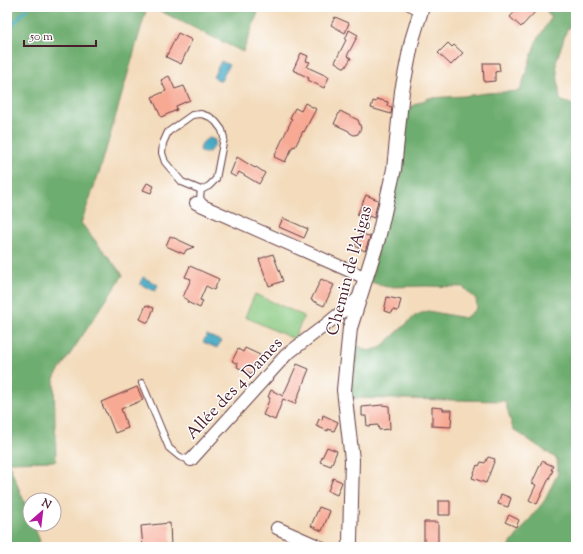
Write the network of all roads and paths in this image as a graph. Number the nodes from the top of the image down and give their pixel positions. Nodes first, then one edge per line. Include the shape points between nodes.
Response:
1 (417, 9) edge
2 (201, 190) junction
3 (202, 205) joint
4 (366, 278) junction
5 (360, 297) junction
6 (142, 383) dead end
7 (191, 460) joint
8 (277, 528) dead end
9 (320, 547) edge
10 (348, 547) edge

1 - 4 street, Chemin de l'Aigas via 402,91 394,169
2 - 2 lane via 216,178 224,138 216,122 201,114 192,115 168,132 162,153 165,162 182,182
2 - 3 lane
3 - 4 street
4 - 5 street, Chemin de l'Aigas
5 - 7 street, Allée des 4 Dames via 286,355
5 - 10 street, Chemin de l'Aigas via 350,328 344,390 352,460
6 - 7 lane via 169,448 180,457
8 - 9 street

